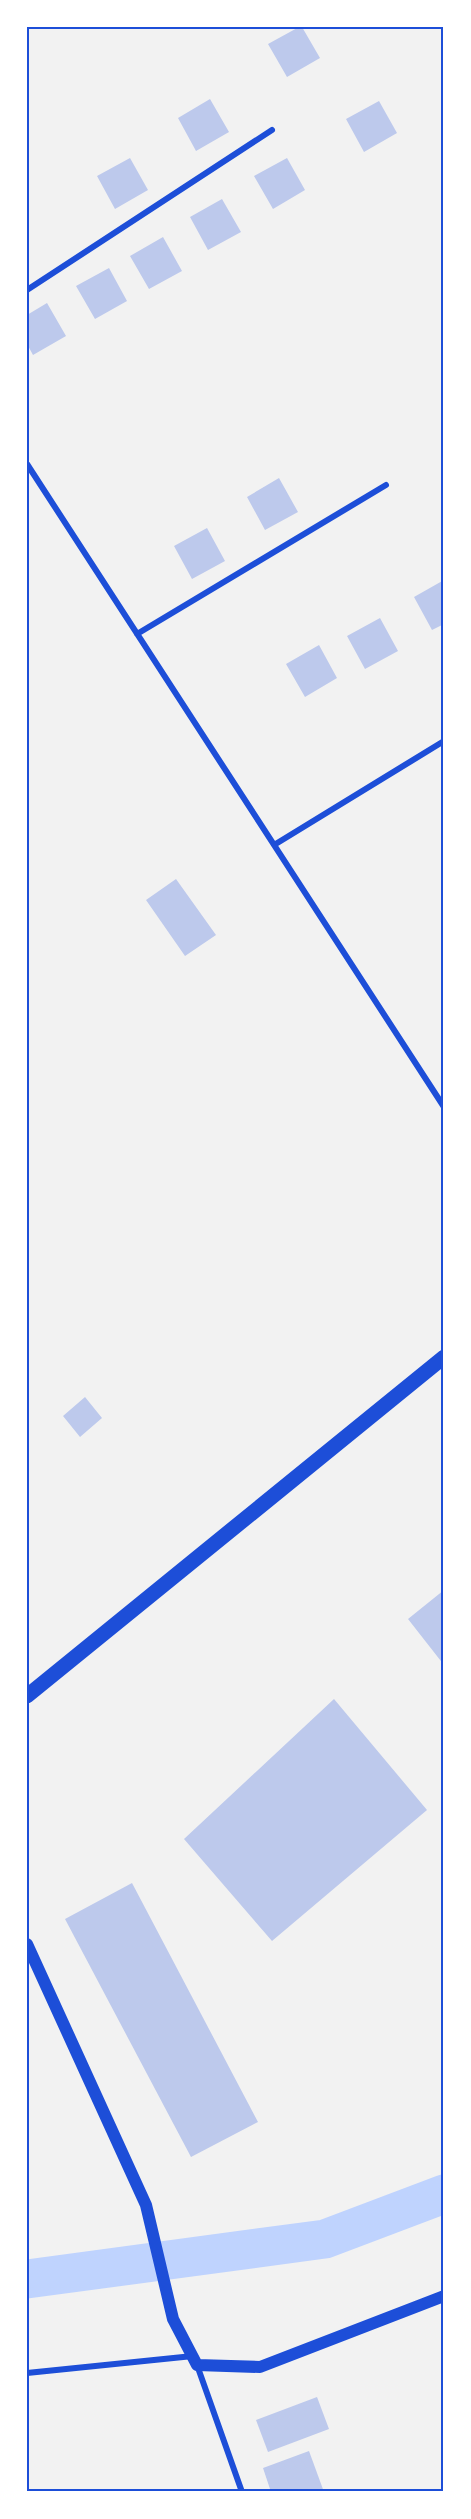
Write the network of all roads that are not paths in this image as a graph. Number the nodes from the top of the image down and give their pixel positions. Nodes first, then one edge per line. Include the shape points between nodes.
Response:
1 (272, 130) dead end
2 (27, 290) edge
3 (27, 464) edge
4 (386, 485) dead end
5 (137, 634) junction
6 (444, 741) edge
7 (274, 845) junction
8 (444, 1107) edge
9 (444, 1357) edge
10 (27, 1696) edge
11 (27, 1944) edge
12 (444, 2296) edge
13 (195, 2361) junction
14 (27, 2373) edge
15 (242, 2492) edge

1 - 2 street
3 - 5 street
4 - 5 street
5 - 7 street
6 - 7 street
7 - 8 street
9 - 10 main road
11 - 13 main road via 146,2205 173,2319
12 - 13 main road via 260,2367
13 - 14 street
13 - 15 street

